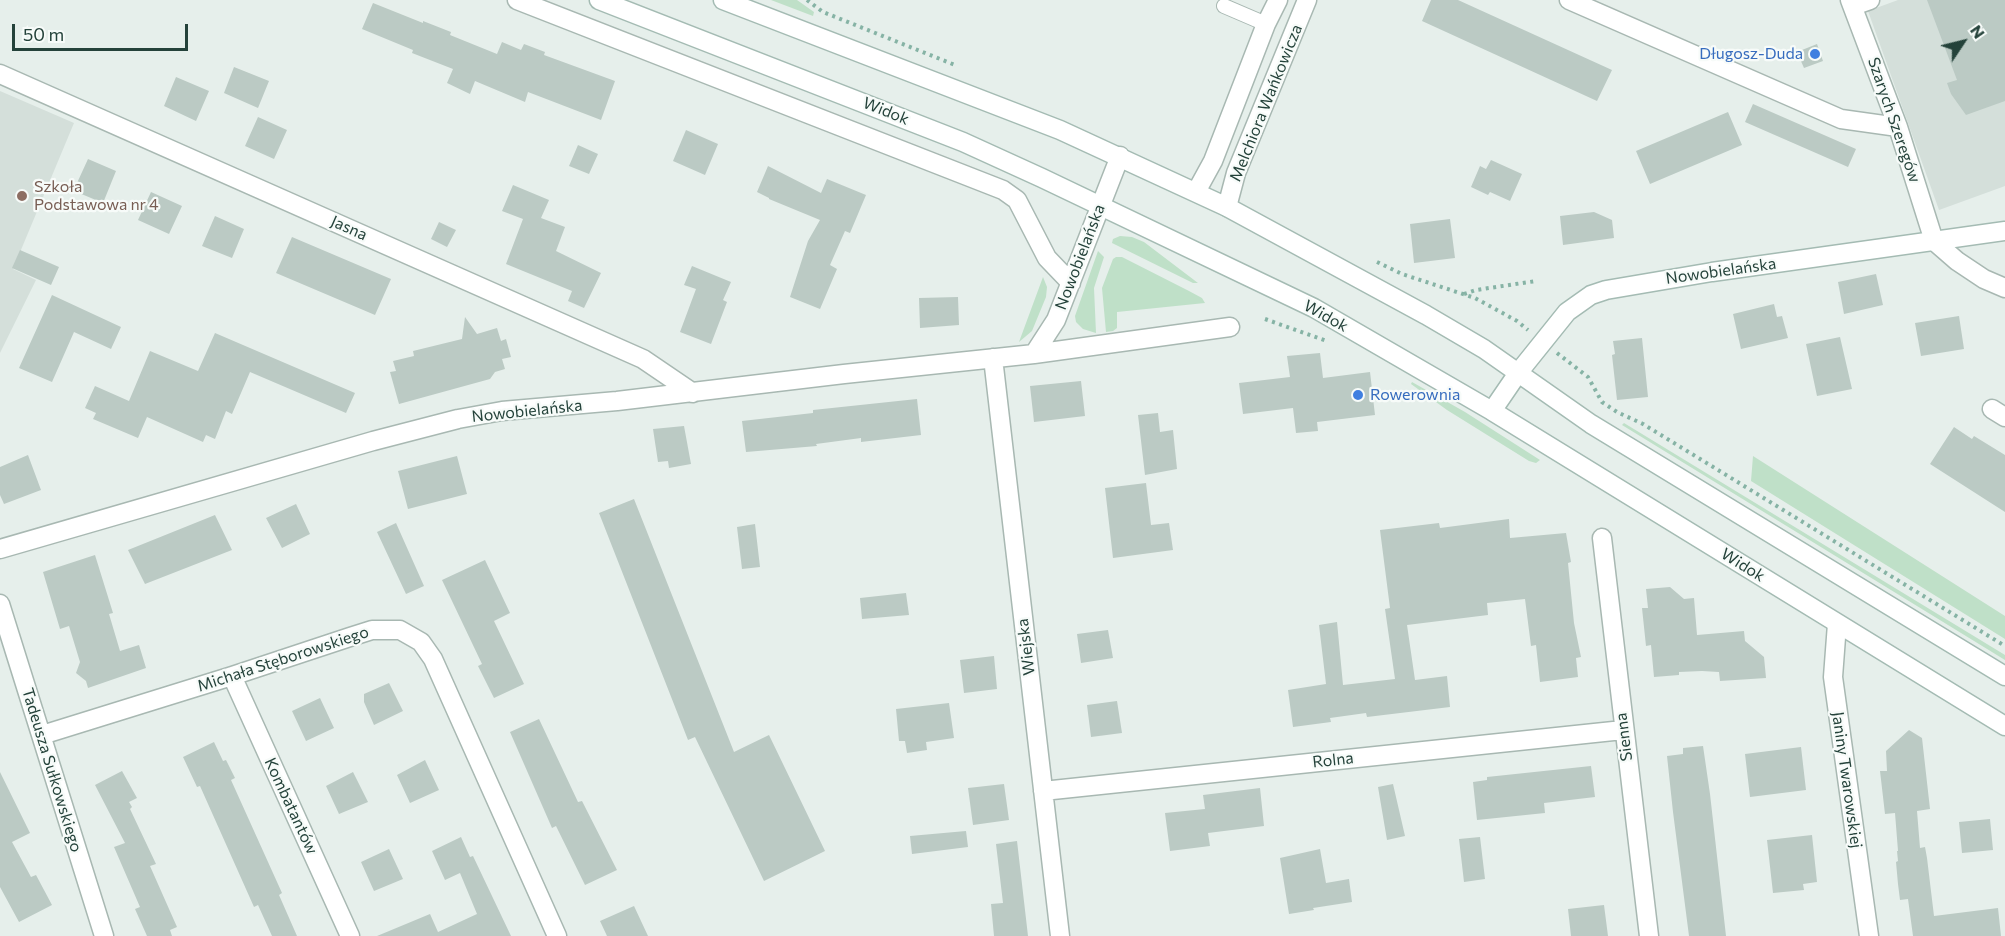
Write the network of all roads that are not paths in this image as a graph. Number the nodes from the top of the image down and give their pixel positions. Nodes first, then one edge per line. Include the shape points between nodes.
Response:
1 (517, 0) edge
2 (599, 0) edge
3 (723, 0) edge
4 (1278, 0) edge
5 (1307, 0) edge
6 (1569, 0) edge
7 (1605, 0) edge
8 (1870, 0) edge
9 (1852, 3) edge
10 (1224, 6) dead end
11 (1611, 19) junction
12 (1266, 24) junction
13 (0, 74) edge
14 (1898, 127) junction
15 (1120, 156) junction
16 (1196, 192) junction
17 (1100, 205) junction
18 (1227, 207) junction
19 (2005, 231) edge
20 (1934, 242) junction
21 (1071, 283) junction
22 (2005, 288) edge
23 (1230, 327) dead end
24 (1034, 354) junction
25 (993, 358) junction
26 (1518, 373) junction
27 (693, 393) junction
28 (1492, 411) junction
29 (1602, 538) dead end
30 (0, 549) edge
31 (0, 604) edge
32 (1837, 624) junction
33 (232, 676) junction
34 (2005, 676) edge
35 (2005, 726) edge
36 (1623, 730) junction
37 (42, 735) junction
38 (1043, 791) junction
39 (104, 936) edge
40 (350, 936) edge
41 (557, 936) edge
42 (1060, 936) edge
43 (1648, 936) edge
44 (1869, 936) edge

1 - 21 street, Widok via 1003,190 1017,200 1047,258
2 - 17 street, Widok via 903,117
3 - 15 street
4 - 12 street, Melchiora Wańkowicza
5 - 18 street, Melchiora Wańkowicza via 1236,173
6 - 11 street
7 - 11 street
8 - 9 street
9 - 14 street, Szarych Szeregów
10 - 12 lane
11 - 14 street via 1841,119
12 - 16 street, Melchiora Wańkowicza via 1213,160
13 - 27 street, Jasna via 643,359
14 - 20 street, Szarych Szeregów
15 - 16 street
15 - 17 street, Nowobielańska
16 - 18 street
17 - 21 street, Nowobielańska
17 - 28 street, Widok via 1314,308
18 - 26 street via 1426,315
19 - 20 street, Nowobielańska
20 - 22 street via 1984,279
20 - 26 street, Nowobielańska via 1606,290 1591,295 1567,312
21 - 24 street, Nowobielańska via 1056,320
23 - 24 street, Nowobielańska
24 - 25 street, Nowobielańska
25 - 27 street, Nowobielańska
25 - 38 street, Wiejska
26 - 28 street, Nowobielańska
26 - 34 street via 1600,430
27 - 30 street, Nowobielańska via 502,411 458,419
28 - 32 street, Widok
29 - 36 street, Sienna
31 - 37 street, Tadeusza Sułkowskiego
32 - 35 street, Widok
32 - 44 street, Janiny Twarowskiej via 1833,677
33 - 37 street, Michała Stęborowskiego
33 - 40 street, Kombatantów
33 - 41 street, Michała Stęborowskiego via 372,630 400,630 421,642 442,676
36 - 38 street, Rolna
36 - 43 street, Sienna
37 - 39 street, Tadeusza Sułkowskiego
38 - 42 street, Wiejska

